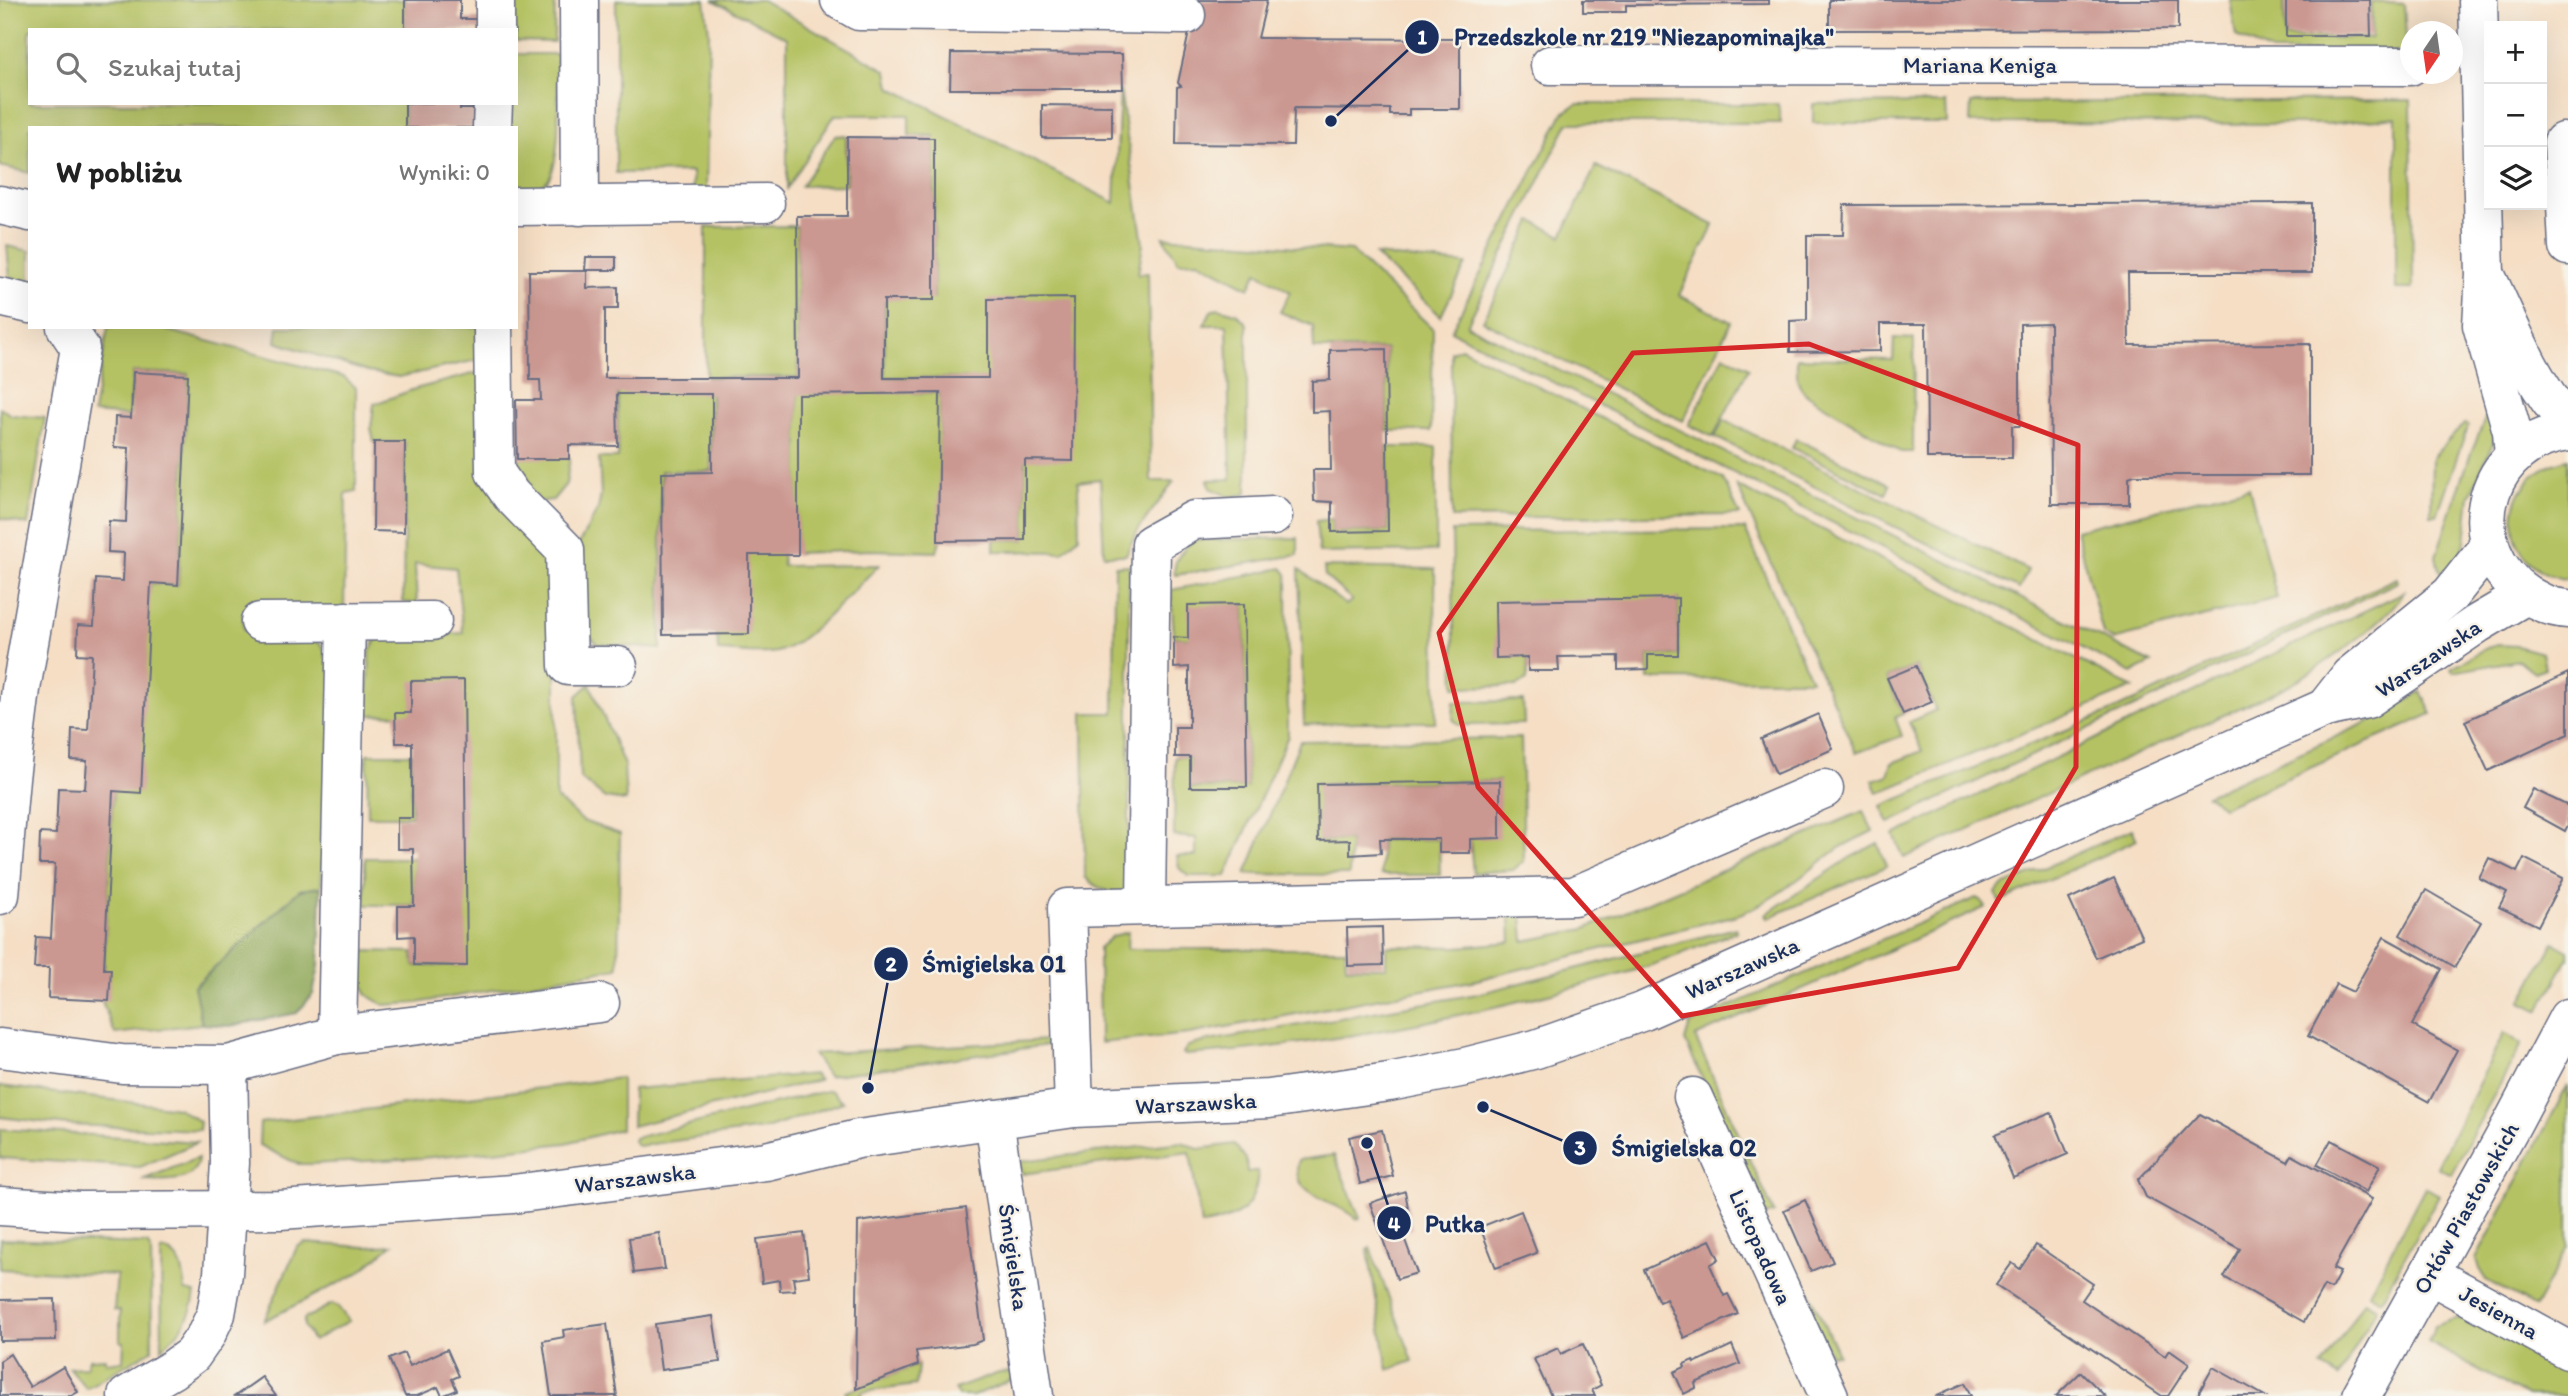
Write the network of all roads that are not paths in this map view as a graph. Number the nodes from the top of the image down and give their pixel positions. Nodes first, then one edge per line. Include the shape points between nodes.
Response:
1 (495, 0) edge
2 (579, 0) edge
3 (839, 0) edge
4 (2478, 0) edge
5 (1186, 15) dead end
6 (495, 28) edge
7 (1550, 65) dead end
8 (2400, 66) edge
9 (2465, 66) edge
10 (493, 105) edge
11 (492, 126) edge
12 (2484, 133) edge
13 (2558, 142) edge
14 (2486, 147) edge
15 (765, 203) dead end
16 (0, 205) edge
17 (518, 206) edge
18 (580, 206) junction
19 (28, 212) edge
20 (2568, 246) edge
21 (2486, 275) junction
22 (0, 297) edge
23 (28, 304) edge
24 (67, 329) edge
25 (493, 329) edge
26 (2568, 422) edge
27 (2568, 432) edge
28 (2514, 456) junction
29 (1273, 516) dead end
30 (2489, 546) junction
31 (2526, 595) junction
32 (2568, 609) edge
33 (346, 621) junction
34 (432, 621) dead end
35 (260, 622) dead end
36 (618, 666) dead end
37 (2325, 708) junction
38 (1824, 789) dead end
39 (0, 895) edge
40 (1146, 905) junction
41 (600, 1003) dead end
42 (2566, 1025) edge
43 (337, 1035) junction
44 (0, 1048) edge
45 (228, 1065) junction
46 (1693, 1097) dead end
47 (1074, 1108) junction
48 (994, 1119) junction
49 (0, 1206) edge
50 (226, 1211) junction
51 (2429, 1274) junction
52 (2568, 1350) edge
53 (127, 1396) edge
54 (1034, 1396) edge
55 (1829, 1396) edge
56 (2361, 1396) edge

1 - 6 street
2 - 18 street
3 - 5 street via 859,10
4 - 9 street
7 - 8 street, Mariana Keniga
9 - 12 street
10 - 11 street
13 - 20 street
14 - 21 street
15 - 18 street
16 - 19 street
17 - 18 street
21 - 26 street via 2539,383
21 - 28 street via 2482,326 2512,431
22 - 23 street
24 - 39 street via 80,348 21,689
25 - 36 street via 495,472 565,550 568,666
27 - 28 street via 2533,442
28 - 30 street via 2488,497
29 - 40 street via 1194,520 1151,544
30 - 31 street via 2504,574
30 - 37 street, Warszawska via 2450,595 2350,676
31 - 32 street
31 - 37 street, Warszawska via 2367,699
33 - 34 street
33 - 35 street
33 - 43 street
37 - 47 street, Warszawska via 1644,1011 1566,1039 1465,1067 1269,1099
38 - 40 street via 1574,896
40 - 47 street via 1067,908
41 - 43 street
42 - 51 street, Orłów Piastowskich
43 - 45 street
44 - 45 street via 122,1064
45 - 50 street
46 - 55 street, Listopadowa
47 - 48 street, Warszawska
48 - 50 street, Warszawska via 858,1139 766,1161 513,1194
48 - 54 street, Śmigielska
49 - 50 street, Warszawska
50 - 53 street via 220,1295 206,1335 183,1362
51 - 52 street, Jesienna
51 - 56 street, Orłów Piastowskich

